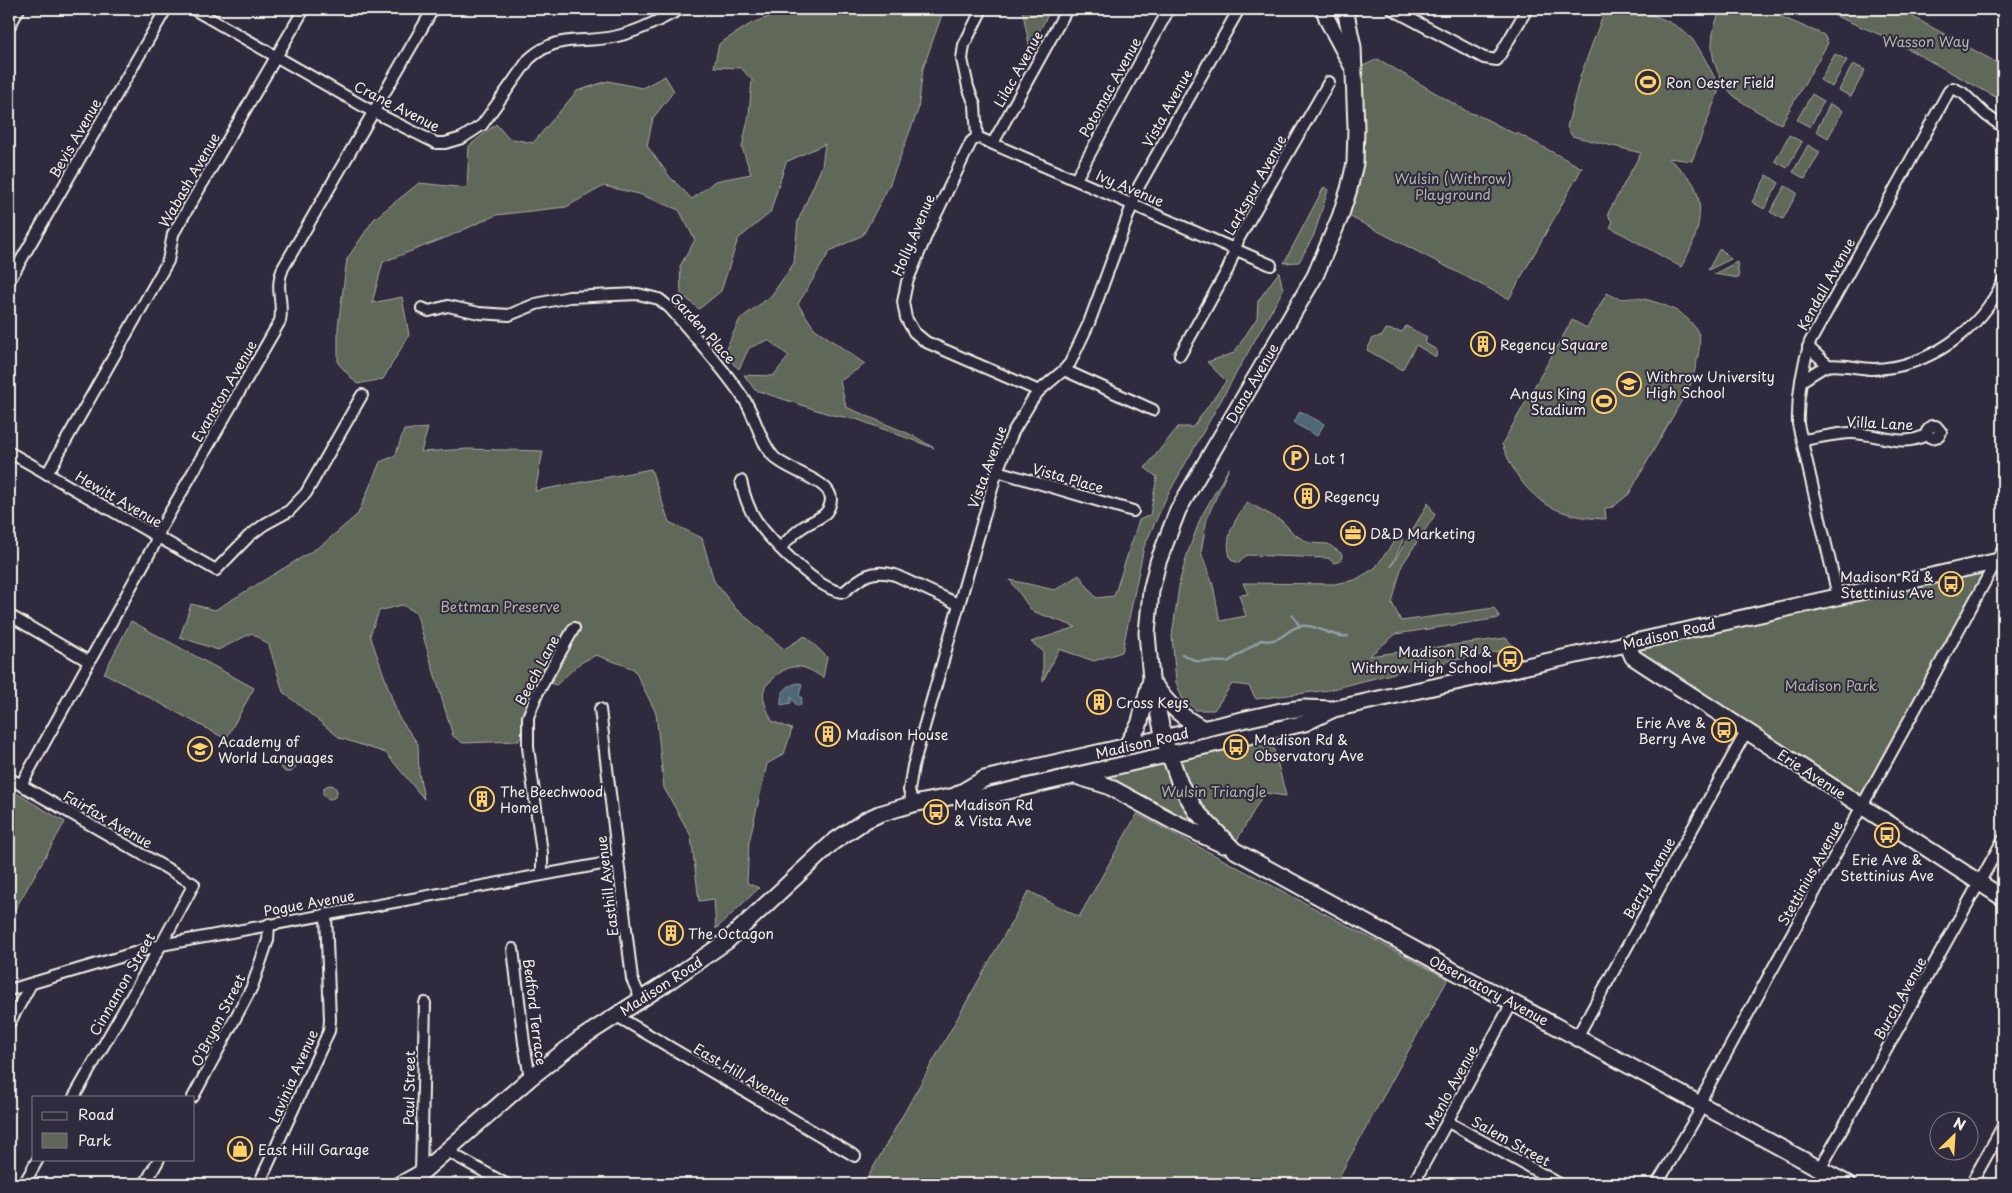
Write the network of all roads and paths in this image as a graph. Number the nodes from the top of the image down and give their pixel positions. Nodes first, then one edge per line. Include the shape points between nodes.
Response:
1 (19, 9) edge
2 (166, 9) edge
3 (194, 9) edge
4 (304, 9) edge
5 (434, 9) edge
6 (681, 9) edge
7 (982, 9) edge
8 (1067, 9) edge
9 (1169, 9) edge
10 (1239, 9) edge
11 (1324, 9) edge
12 (1346, 9) edge
13 (1527, 9) edge
14 (1398, 10) edge
15 (9, 27) edge
16 (277, 56) junction
17 (1354, 70) junction
18 (1329, 82) dead end
19 (374, 111) junction
20 (2003, 127) edge
21 (977, 137) junction
22 (993, 143) junction
23 (1076, 179) junction
24 (1132, 203) junction
25 (1236, 249) junction
26 (1271, 265) dead end
27 (9, 281) edge
28 (2003, 281) edge
29 (422, 308) dead end
30 (1808, 346) junction
31 (1180, 355) dead end
32 (1828, 366) junction
33 (1064, 370) junction
34 (1801, 381) junction
35 (1039, 391) junction
36 (362, 395) dead end
37 (1153, 410) dead end
38 (1926, 435) dead end
39 (1802, 440) junction
40 (9, 452) edge
41 (997, 471) junction
42 (47, 474) junction
43 (740, 481) dead end
44 (1132, 511) dead end
45 (158, 536) junction
46 (780, 548) junction
47 (2001, 556) edge
48 (1838, 596) junction
49 (958, 604) junction
50 (9, 615) edge
51 (574, 628) dead end
52 (1627, 644) junction
53 (88, 661) junction
54 (1151, 679) junction
55 (600, 709) dead end
56 (1334, 709) junction
57 (1204, 729) junction
58 (1746, 732) junction
59 (1164, 739) junction
60 (1125, 748) junction
61 (1170, 755) junction
62 (1076, 776) junction
63 (9, 778) edge
64 (1046, 783) junction
65 (21, 785) junction
66 (955, 796) junction
67 (913, 804) junction
68 (1862, 807) junction
69 (2003, 840) edge
70 (1234, 850) junction
71 (618, 861) junction
72 (542, 874) junction
73 (1980, 883) junction
74 (194, 884) joint
75 (2003, 898) edge
76 (326, 914) junction
77 (269, 924) junction
78 (161, 945) junction
79 (513, 949) dead end
80 (31, 984) junction
81 (9, 990) edge
82 (641, 999) junction
83 (1512, 1003) junction
84 (414, 1006) dead end
85 (615, 1015) junction
86 (9, 1024) edge
87 (1577, 1037) junction
88 (530, 1078) junction
89 (75, 1096) edge
90 (194, 1096) edge
91 (1700, 1106) junction
92 (1448, 1122) junction
93 (2003, 1126) edge
94 (447, 1151) junction
95 (856, 1156) dead end
96 (37, 1160) edge
97 (158, 1160) edge
98 (1820, 1169) junction
99 (421, 1172) junction
100 (24, 1184) edge
101 (145, 1184) edge
102 (259, 1184) edge
103 (401, 1184) edge
104 (506, 1184) edge
105 (1413, 1184) edge
106 (1560, 1184) edge
107 (1657, 1184) edge
108 (1848, 1184) edge
109 (1971, 1184) edge

1 - 15 street
2 - 27 street, Bevis Avenue
3 - 16 street, Crane Avenue
4 - 16 street, Wabash Avenue
5 - 19 street, Evanston Avenue
6 - 19 street, Crane Avenue via 627,33 560,41 538,51 482,125 454,141 436,143 428,140
7 - 21 street via 964,45 962,59 975,105
8 - 22 street, Lilac Avenue
9 - 23 street, Potomac Avenue
10 - 24 street, Vista Avenue
11 - 17 street
12 - 17 street, Dana Avenue
13 - 14 street via 1497,60 1493,61
16 - 19 street, Crane Avenue
16 - 42 street, Wabash Avenue via 173,234 168,261
17 - 54 street, Dana Avenue via 1355,163 1340,217 1315,276 1178,510 1158,562 1151,591 1147,633
18 - 25 street, Larkspur Avenue via 1324,101
19 - 45 street, Evanston Avenue via 283,268 278,292 282,313 280,321
20 - 30 street, Kendall Avenue via 1959,90 1953,88 1949,91
21 - 22 street, Ivy Avenue
21 - 35 street, Holly Avenue via 971,142 929,229 904,290 904,310 909,325 926,342
22 - 23 street, Ivy Avenue
23 - 24 street, Ivy Avenue
24 - 25 street, Ivy Avenue
24 - 33 street, Vista Avenue via 1089,323
25 - 26 street, Ivy Avenue
25 - 31 street, Larkspur Avenue
28 - 32 street via 1990,305 1971,326 1934,352 1892,367
29 - 46 street, Garden Place via 429,310 448,306 509,315 536,304 569,297 638,294 659,299 670,308 745,400 774,457 791,470 824,484 831,498 829,511 805,525
30 - 32 street
30 - 34 street, Kendall Avenue
32 - 34 street
33 - 35 street, Vista Avenue
33 - 37 street
34 - 39 street, Kendall Avenue via 1798,424
35 - 41 street, Vista Avenue via 1017,425
36 - 45 street, Hewitt Avenue via 306,493 289,510 249,536 216,570
38 - 39 street, Villa Lane via 1915,441 1851,433
39 - 48 street, Kendall Avenue
40 - 42 street, Hewitt Avenue
41 - 44 street, Vista Place
41 - 49 street, Vista Avenue
42 - 45 street, Hewitt Avenue
43 - 46 street via 756,519
45 - 53 street, Evanston Avenue
46 - 49 street via 805,571 837,592 844,592 857,580 874,572 884,572
47 - 48 street, Madison Road
47 - 68 street, Stettinius Avenue
48 - 52 street, Madison Road
49 - 67 street, Vista Avenue via 911,774 909,790
50 - 53 street
51 - 72 street, Beech Lane via 538,692 528,717 528,746
52 - 56 street, Madison Road
52 - 58 street, Erie Avenue via 1633,657
53 - 65 street, Evanston Avenue
54 - 57 street via 1167,703 1182,717
54 - 59 street, Dana Avenue
54 - 60 street via 1139,726
55 - 71 street, Easthill Avenue
56 - 57 street, Madison Road via 1281,711
56 - 61 street, Madison Road via 1305,723
57 - 59 street, Madison Road
58 - 68 street, Erie Avenue
58 - 87 street, Berry Avenue
59 - 60 street, Madison Road
59 - 61 street, Dana Avenue
59 - 64 street via 1158,746 1095,762
60 - 66 street, Madison Road via 984,779
61 - 62 street, Madison Road
61 - 70 street, Observatory Avenue via 1190,803
62 - 64 street, Madison Road
62 - 70 street via 1108,786
63 - 65 street, Fairfax Avenue
64 - 66 street, Madison Road via 982,796
65 - 74 street, Fairfax Avenue
66 - 67 street, Madison Road
67 - 82 street, Madison Road via 879,814 844,833 727,941
68 - 73 street, Erie Avenue
68 - 91 street, Stettinius Avenue
69 - 73 street, Burch Avenue
70 - 83 street, Observatory Avenue
71 - 72 street, Pogue Avenue
71 - 82 street, Easthill Avenue via 632,979
72 - 76 street, Pogue Avenue
73 - 75 street, Erie Avenue
73 - 98 street, Burch Avenue
74 - 78 street, Cinnamon Street
76 - 77 street, Pogue Avenue
76 - 102 street, Lavinia Avenue via 329,1031
77 - 78 street, Pogue Avenue
77 - 90 street, O’Bryon Street via 268,940 252,987
78 - 80 street, Pogue Avenue
78 - 89 street, Cinnamon Street
79 - 88 street, Bedford Terrace
80 - 81 street, Pogue Avenue
80 - 86 street
82 - 85 street, Madison Road
83 - 87 street, Observatory Avenue
83 - 92 street, Menlo Avenue
84 - 99 street, Paul Street via 428,1002
85 - 88 street, Madison Road
85 - 95 street, East Hill Avenue
87 - 91 street, Observatory Avenue
88 - 94 street, Madison Road
91 - 98 street, Observatory Avenue
91 - 107 street, Stettinius Avenue
92 - 105 street, Menlo Avenue
92 - 106 street, Salem Street
93 - 109 street
94 - 99 street, Madison Road
94 - 104 street
96 - 100 street
97 - 101 street
98 - 108 street, Observatory Avenue
99 - 103 street, Madison Road

